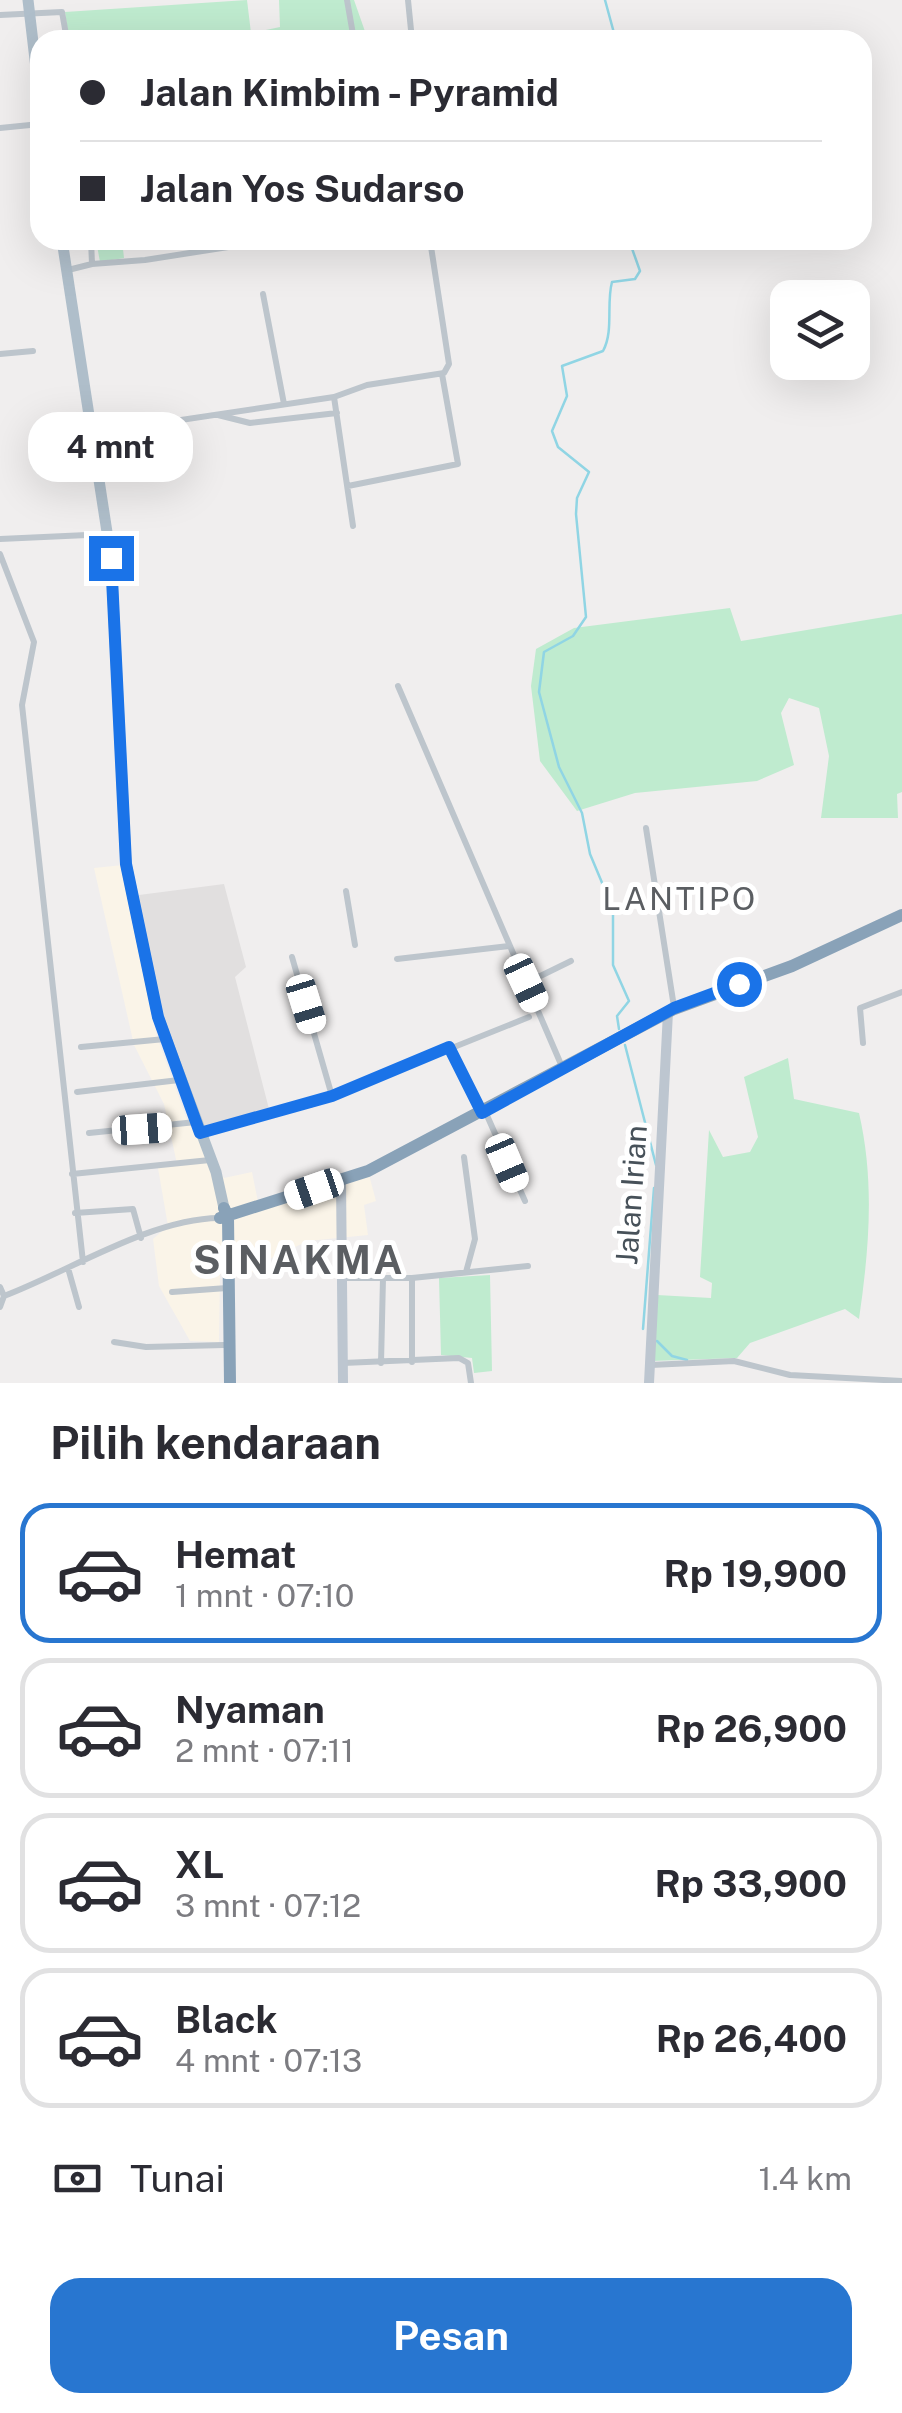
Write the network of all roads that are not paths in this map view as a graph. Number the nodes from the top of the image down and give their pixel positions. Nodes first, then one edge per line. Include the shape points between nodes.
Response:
1 (347, 0) edge
2 (408, 0) edge
3 (28, 7) edge
4 (0, 15) edge
5 (65, 30) edge
6 (352, 30) edge
7 (411, 30) edge
8 (30, 125) edge
9 (0, 128) edge
10 (63, 250) edge
11 (91, 250) edge
12 (209, 250) edge
13 (432, 250) edge
14 (92, 264) junction
15 (66, 270) junction
16 (263, 294) dead end
17 (33, 351) dead end
18 (0, 354) edge
19 (442, 374) junction
20 (334, 397) junction
21 (284, 404) junction
22 (337, 413) junction
23 (216, 414) junction
24 (94, 433) junction
25 (348, 486) junction
26 (353, 526) dead end
27 (109, 534) junction
28 (0, 539) edge
29 (0, 554) edge
30 (398, 686) dead end
31 (646, 828) dead end
32 (346, 891) dead end
33 (902, 915) edge
34 (355, 945) dead end
35 (509, 946) junction
36 (292, 957) dead end
37 (397, 959) dead end
38 (571, 961) dead end
39 (526, 983) junction
40 (902, 992) edge
41 (671, 1010) junction
42 (529, 1017) dead end
43 (165, 1038) junction
44 (863, 1043) dead end
45 (81, 1047) dead end
46 (449, 1047) junction
47 (564, 1071) junction
48 (179, 1080) junction
49 (77, 1092) dead end
50 (332, 1096) junction
51 (483, 1112) junction
52 (198, 1128) junction
53 (89, 1133) dead end
54 (464, 1156) dead end
55 (210, 1160) junction
56 (72, 1174) junction
57 (342, 1180) junction
58 (525, 1200) dead end
59 (75, 1213) junction
60 (224, 1214) junction
61 (141, 1238) junction
62 (82, 1262) junction
63 (528, 1266) dead end
64 (68, 1268) junction
65 (466, 1272) junction
66 (344, 1278) junction
67 (382, 1278) junction
68 (412, 1278) junction
69 (0, 1286) edge
70 (225, 1288) junction
71 (172, 1292) dead end
72 (4, 1296) junction
73 (0, 1307) edge
74 (79, 1307) dead end
75 (114, 1342) dead end
76 (224, 1345) junction
77 (412, 1362) junction
78 (343, 1363) junction
79 (382, 1363) junction
80 (650, 1366) junction
81 (789, 1379) edge
82 (843, 1380) edge
83 (902, 1381) edge
84 (227, 1383) edge
85 (343, 1383) edge
86 (471, 1383) edge
87 (648, 1383) edge

1 - 6 street
2 - 7 street
3 - 4 street
3 - 5 street via 62,12
8 - 9 street
10 - 15 main road
11 - 14 street
12 - 14 street
13 - 19 street via 449,364
14 - 15 street
15 - 24 main road
16 - 21 street
17 - 18 street
19 - 20 street
19 - 25 street via 458,464
20 - 21 street
20 - 22 street
21 - 23 street
22 - 23 street via 250,423
22 - 25 street
23 - 24 street
24 - 27 main road
25 - 26 street
27 - 28 street
27 - 43 main road via 122,833
29 - 56 street via 34,642 22,705
30 - 35 street
31 - 41 street
32 - 34 street
33 - 41 highway via 792,966
35 - 37 street
35 - 39 street
36 - 50 street
38 - 39 street
39 - 47 street
40 - 44 street via 860,1008
41 - 47 highway
41 - 80 main road, Jalan Irian
42 - 46 street
43 - 45 street
43 - 48 main road
46 - 50 street
46 - 51 street
47 - 51 highway
48 - 49 street
48 - 52 main road
50 - 52 street
51 - 57 highway
51 - 58 street
52 - 53 street
52 - 55 main road
54 - 65 street via 475,1238
55 - 56 street
55 - 60 main road
56 - 59 street
57 - 60 highway
57 - 66 main road
59 - 61 street via 133,1209
59 - 62 street
60 - 61 street
60 - 70 highway
61 - 62 street
62 - 64 street
63 - 65 street
64 - 72 street
64 - 74 street
65 - 68 street
66 - 67 street
66 - 78 main road
67 - 68 street
67 - 79 street
68 - 77 street
69 - 72 street
70 - 71 street
70 - 76 highway
70 - 84 highway
72 - 73 street
75 - 76 street
76 - 84 highway
77 - 79 street
77 - 86 street via 465,1360
78 - 79 street
78 - 85 main road
80 - 81 street via 734,1362
80 - 87 main road, Jalan Irian
81 - 82 street
82 - 83 street

